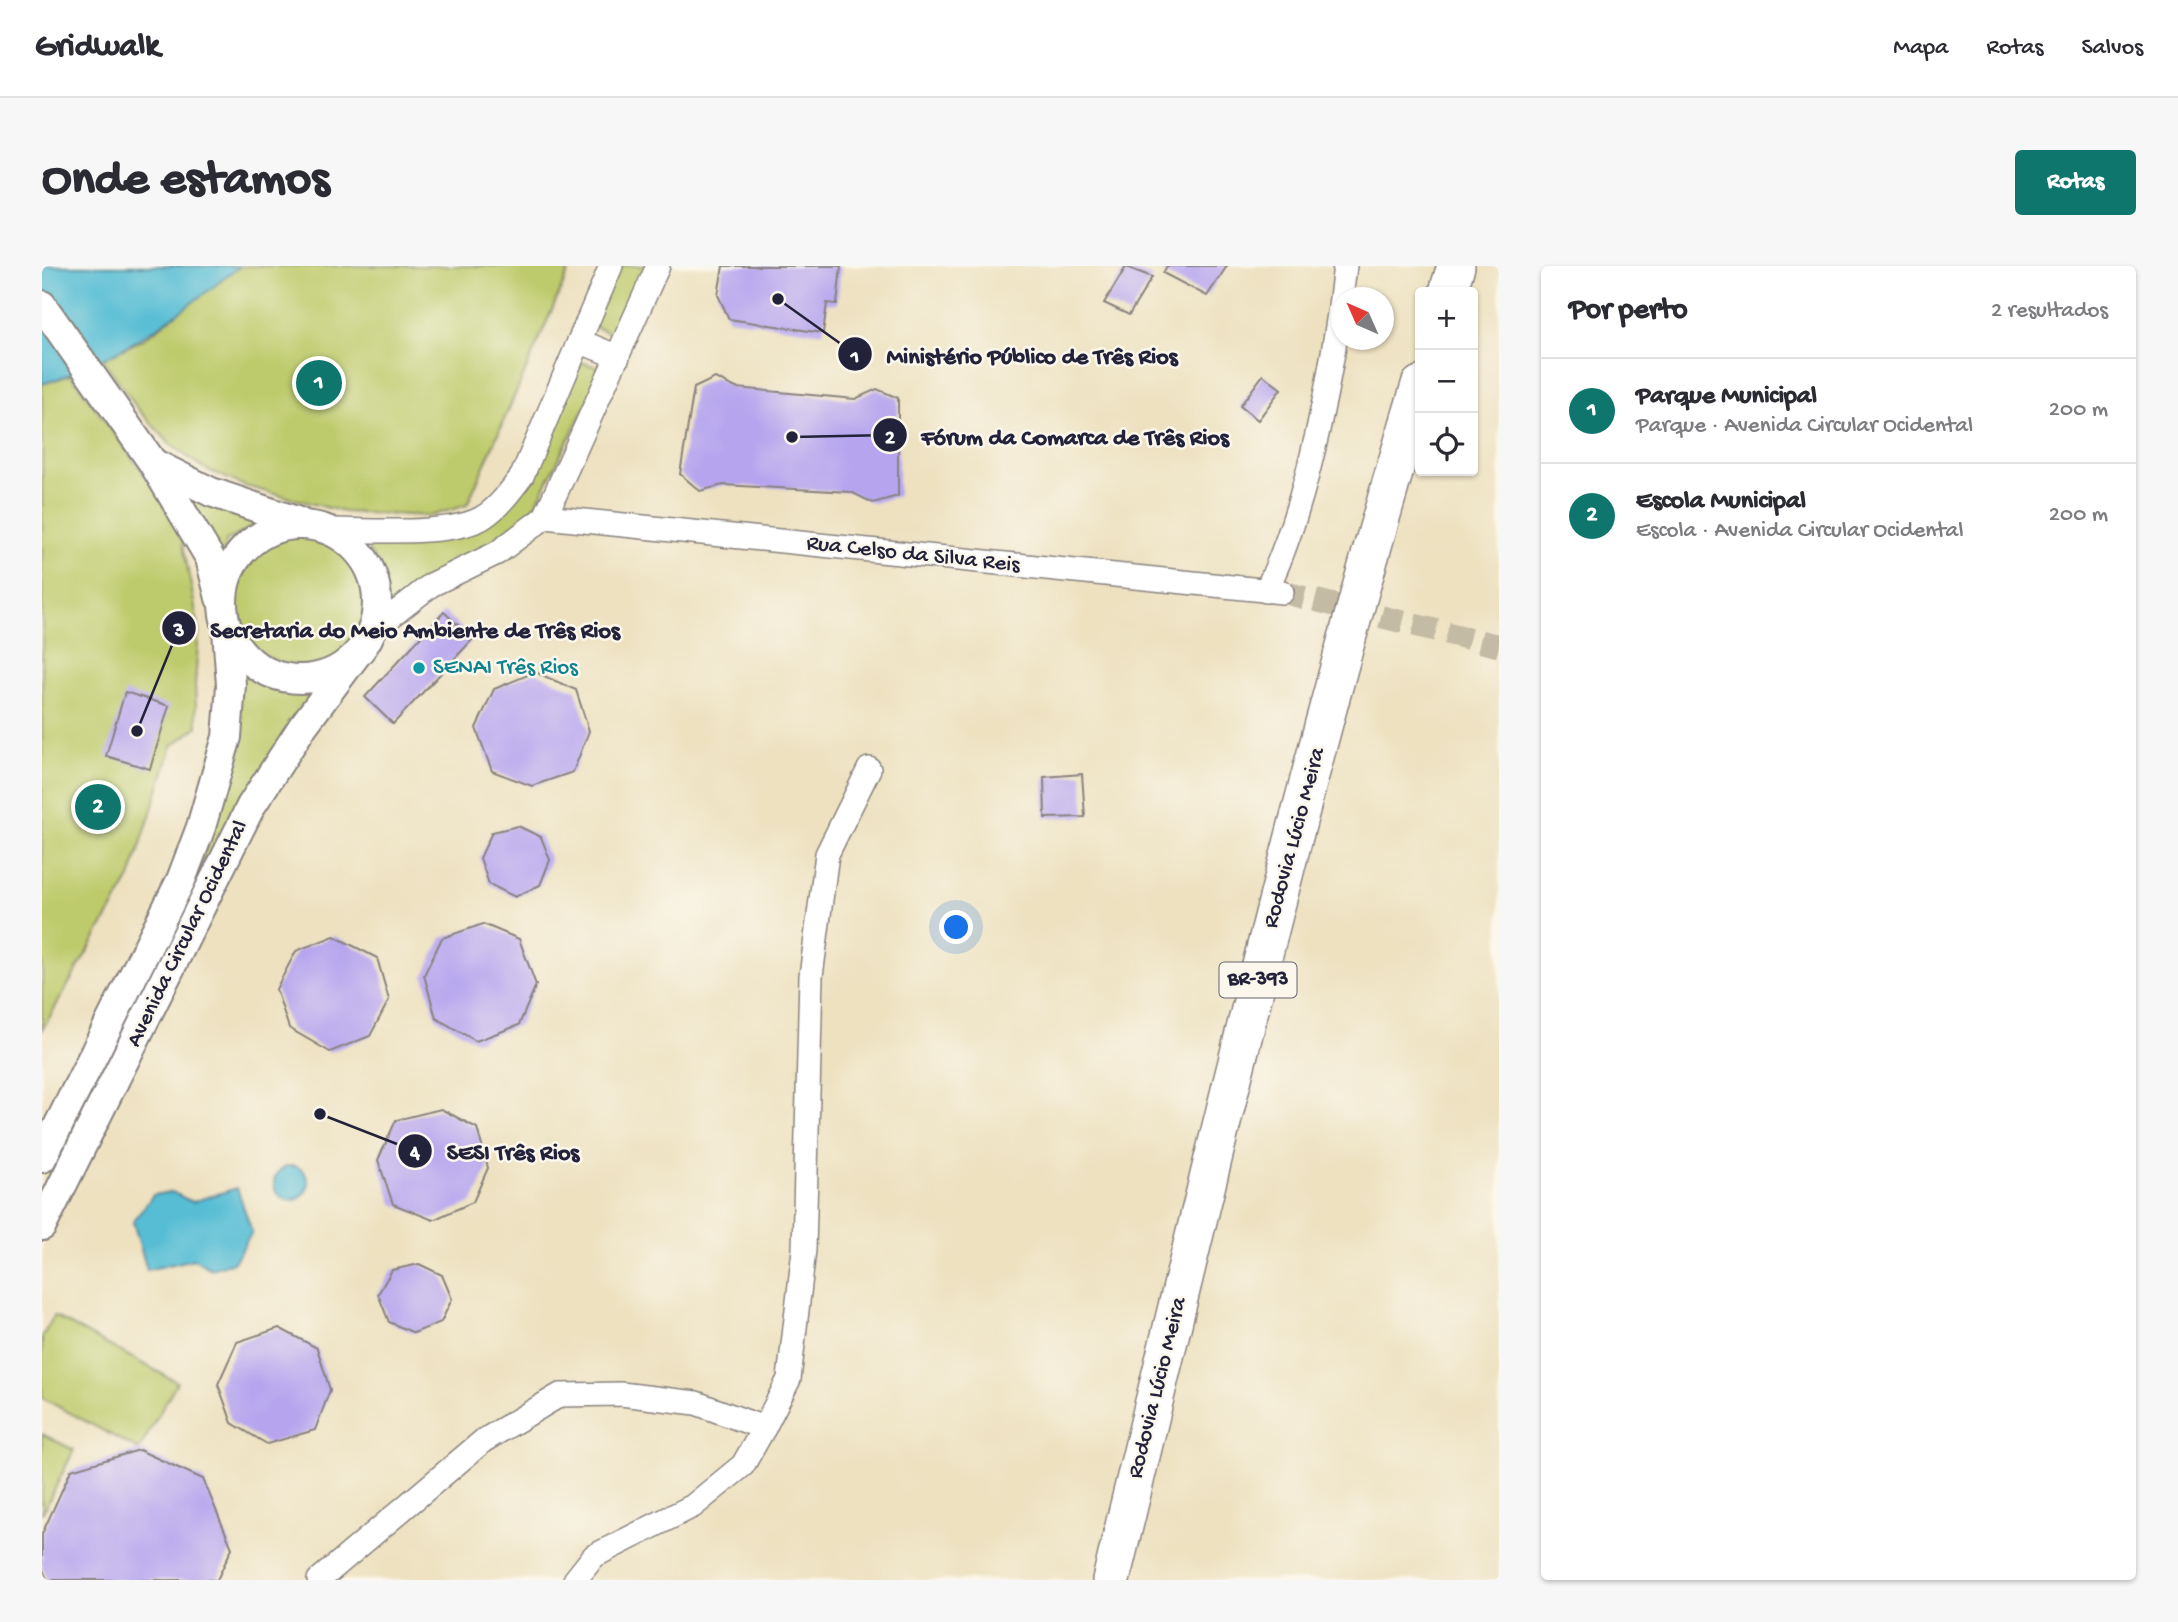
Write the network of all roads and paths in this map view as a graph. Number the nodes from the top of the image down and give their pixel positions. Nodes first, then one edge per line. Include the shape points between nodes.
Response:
1 (611, 266) edge
2 (658, 266) edge
3 (1345, 266) edge
4 (1457, 266) edge
5 (1450, 287) edge
6 (42, 305) edge
7 (579, 341) junction
8 (618, 356) junction
9 (1415, 402) edge
10 (153, 463) junction
11 (545, 517) junction
12 (317, 527) junction
13 (224, 617) junction
14 (363, 644) junction
15 (869, 769) dead end
16 (42, 1158) edge
17 (42, 1226) edge
18 (764, 1428) junction
19 (319, 1580) edge
20 (575, 1580) edge
21 (1111, 1580) edge

1 - 7 street
2 - 8 street, Avenida Circular Ocidental
3 - 11 street, Rua Celso da Silva Reis via 1309,464 1274,591
4 - 5 highway
6 - 10 street
7 - 8 street
7 - 12 street via 522,476 484,518 447,528
8 - 11 street, Avenida Circular Ocidental
9 - 21 highway, Rodovia Lúcio Meira / BR-393 via 1371,547 1246,1027
10 - 12 street via 211,492
10 - 13 street via 210,558
11 - 14 street, Avenida Circular Ocidental via 497,553 431,585
12 - 13 street via 279,527 256,538 237,556 226,579
12 - 14 street via 350,542 366,561 376,584 377,608
13 - 14 street via 240,652 260,669 284,678 310,678 335,671
13 - 16 street, Avenida Circular Ocidental via 231,685 227,737 201,827 181,880
14 - 17 street, Avenida Circular Ocidental via 251,806
15 - 18 street via 827,854 811,976 804,1250 789,1379
18 - 19 street via 696,1403 621,1394 560,1395 483,1441
18 - 20 street via 743,1465 693,1506 594,1556

